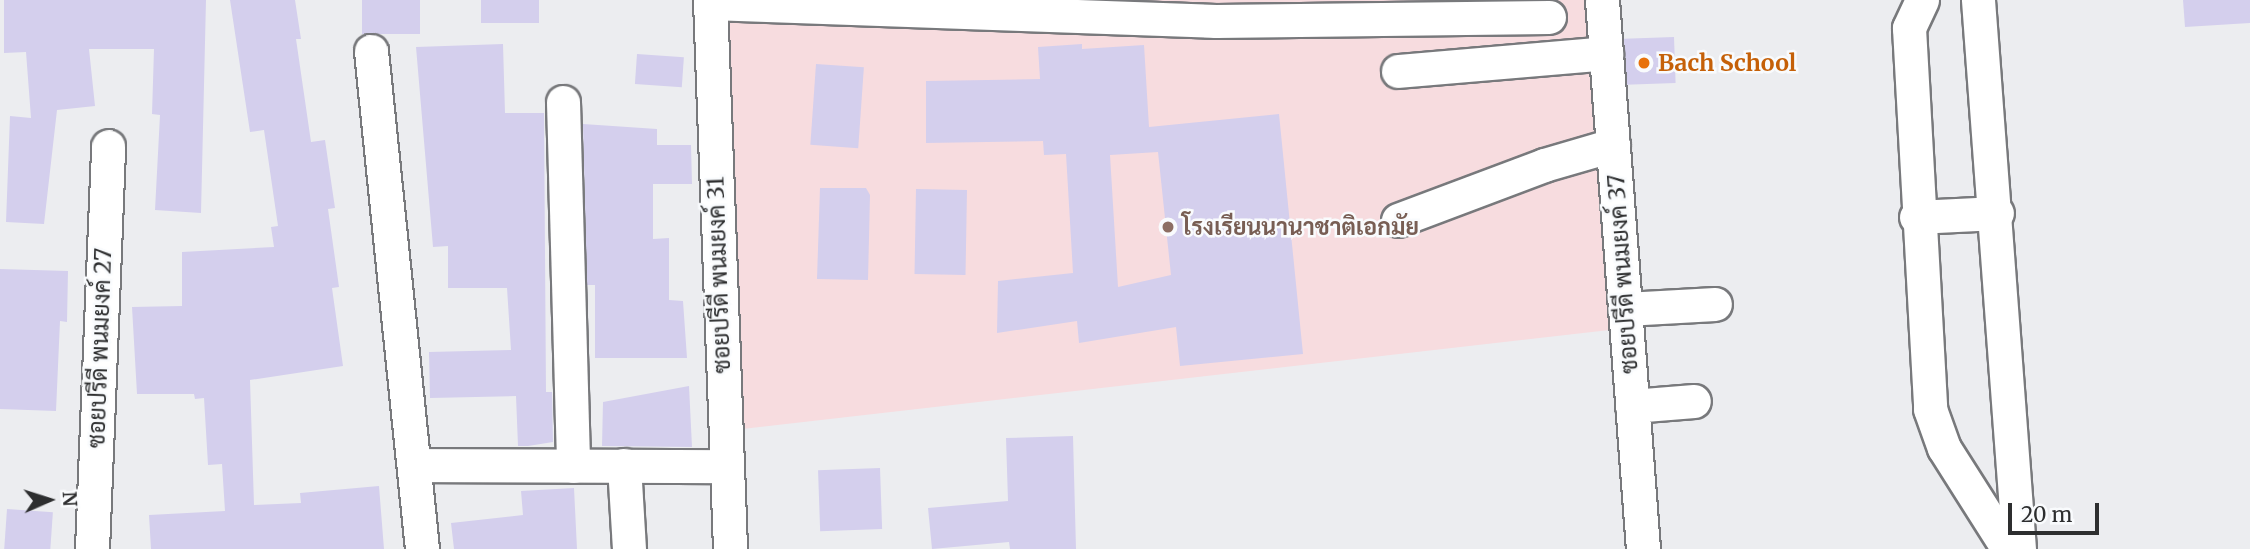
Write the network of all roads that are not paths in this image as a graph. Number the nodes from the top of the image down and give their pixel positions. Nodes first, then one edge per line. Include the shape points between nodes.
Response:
1 (1602, 0) edge
2 (1922, 0) edge
3 (1979, 0) edge
4 (710, 1) edge
5 (1549, 17) dead end
6 (372, 51) dead end
7 (1606, 53) junction
8 (1398, 71) dead end
9 (563, 102) dead end
10 (1613, 145) junction
11 (108, 146) dead end
12 (1997, 213) junction
13 (1916, 217) junction
14 (1398, 220) dead end
15 (1714, 304) dead end
16 (1625, 309) junction
17 (1693, 401) dead end
18 (1633, 406) junction
19 (415, 465) junction
20 (624, 465) junction
21 (573, 466) junction
22 (726, 466) junction
23 (92, 549) edge
24 (422, 549) edge
25 (629, 549) edge
26 (730, 549) edge
27 (1643, 549) edge
28 (2008, 549) edge
29 (2018, 549) edge

1 - 7 street, ซอยปรีดี พนมยงค์ 37
2 - 13 street via 1909,28
3 - 12 street
4 - 5 street via 1216,21
4 - 22 street, ซอยปรีดี พนมยงค์ 31
6 - 19 street
7 - 8 street
7 - 10 street, ซอยปรีดี พนมยงค์ 37
9 - 21 street
10 - 14 street via 1545,165
10 - 16 street, ซอยปรีดี พนมยงค์ 37
11 - 23 street, ซอยปรีดี พนมยงค์ 27
12 - 13 street
12 - 29 street
13 - 28 street via 1934,427
15 - 16 street
16 - 18 street, ซอยปรีดี พนมยงค์ 37
17 - 18 street
18 - 27 street, ซอยปรีดี พนมยงค์ 37
19 - 21 street
19 - 24 street
20 - 21 street
20 - 22 street
20 - 25 street
22 - 26 street, ซอยปรีดี พนมยงค์ 31

